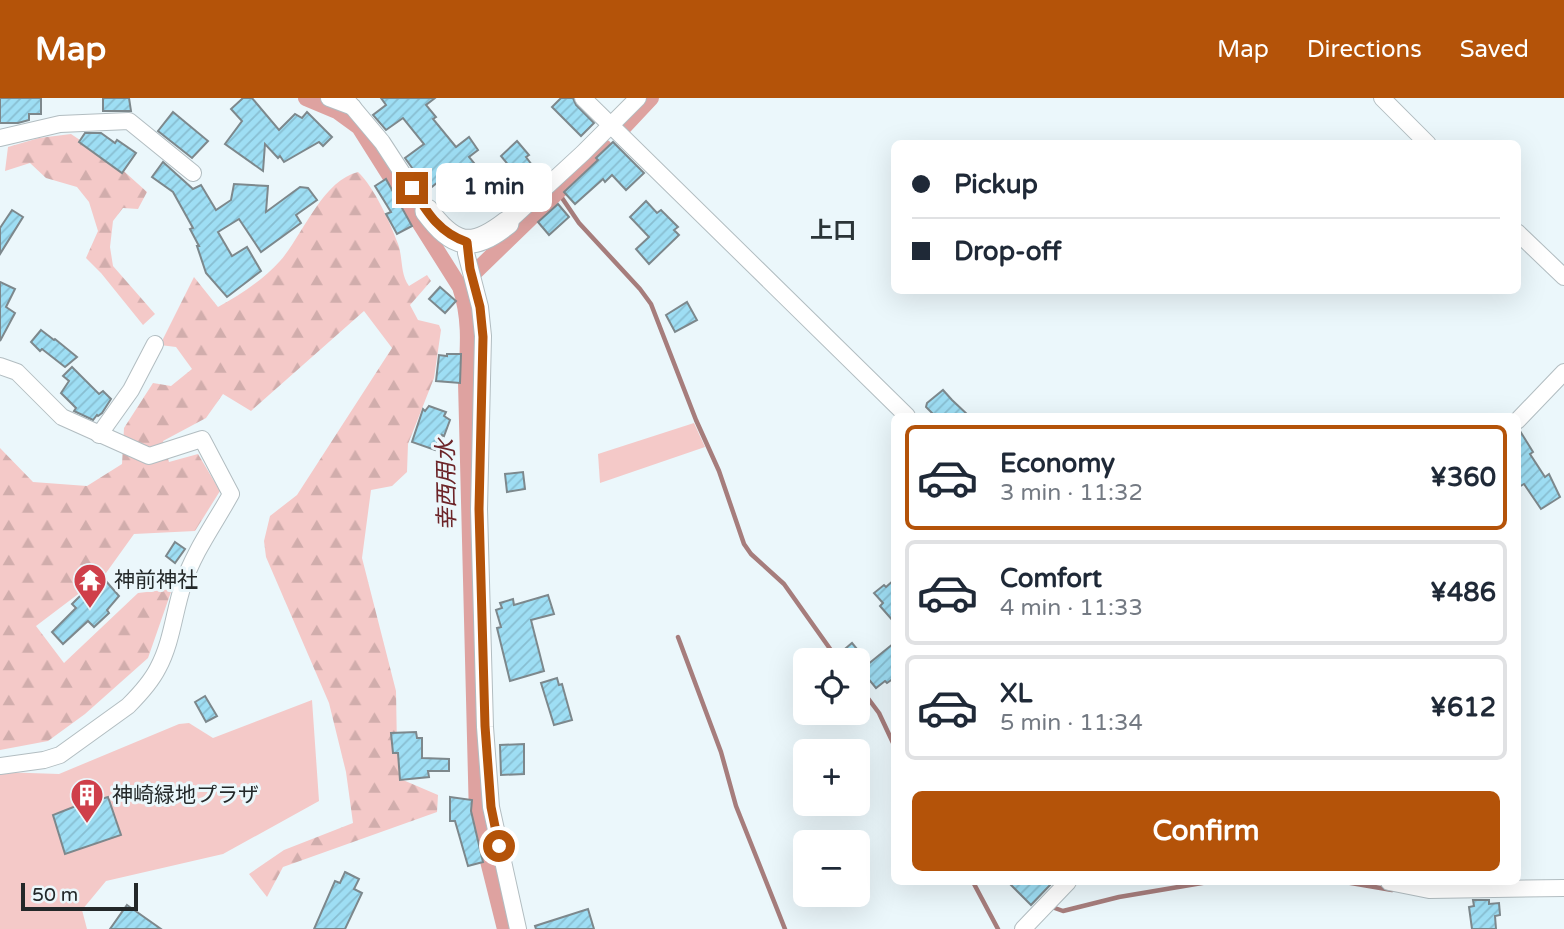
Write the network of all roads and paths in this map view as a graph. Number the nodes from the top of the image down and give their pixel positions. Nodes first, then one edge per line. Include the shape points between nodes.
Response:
1 (329, 98) edge
2 (583, 98) edge
3 (638, 98) edge
4 (1382, 98) edge
5 (349, 102) edge
6 (610, 126) junction
7 (0, 138) edge
8 (1424, 140) edge
9 (193, 173) dead end
10 (427, 211) joint
11 (507, 223) joint
12 (1521, 236) edge
13 (467, 242) junction
14 (1564, 277) edge
15 (155, 344) dead end
16 (0, 366) edge
17 (1564, 372) edge
18 (904, 413) edge
19 (1521, 417) edge
20 (99, 435) junction
21 (0, 766) edge
22 (1065, 885) edge
23 (1404, 885) edge
24 (1564, 888) edge
25 (518, 929) edge
26 (1023, 929) edge

1 - 5 street
2 - 6 street
3 - 6 street
4 - 8 street
5 - 10 street via 382,142
6 - 11 street
6 - 18 street
7 - 9 street via 60,124 129,121
10 - 13 street via 445,232
11 - 13 street via 485,240
12 - 14 street
13 - 25 street via 483,337 479,509 490,794
15 - 20 street via 131,390
16 - 20 street via 17,372 62,417
17 - 19 street
20 - 21 street via 149,456 202,439 231,494 183,584 161,663 134,699 60,755
22 - 26 street
23 - 24 street via 1429,890

